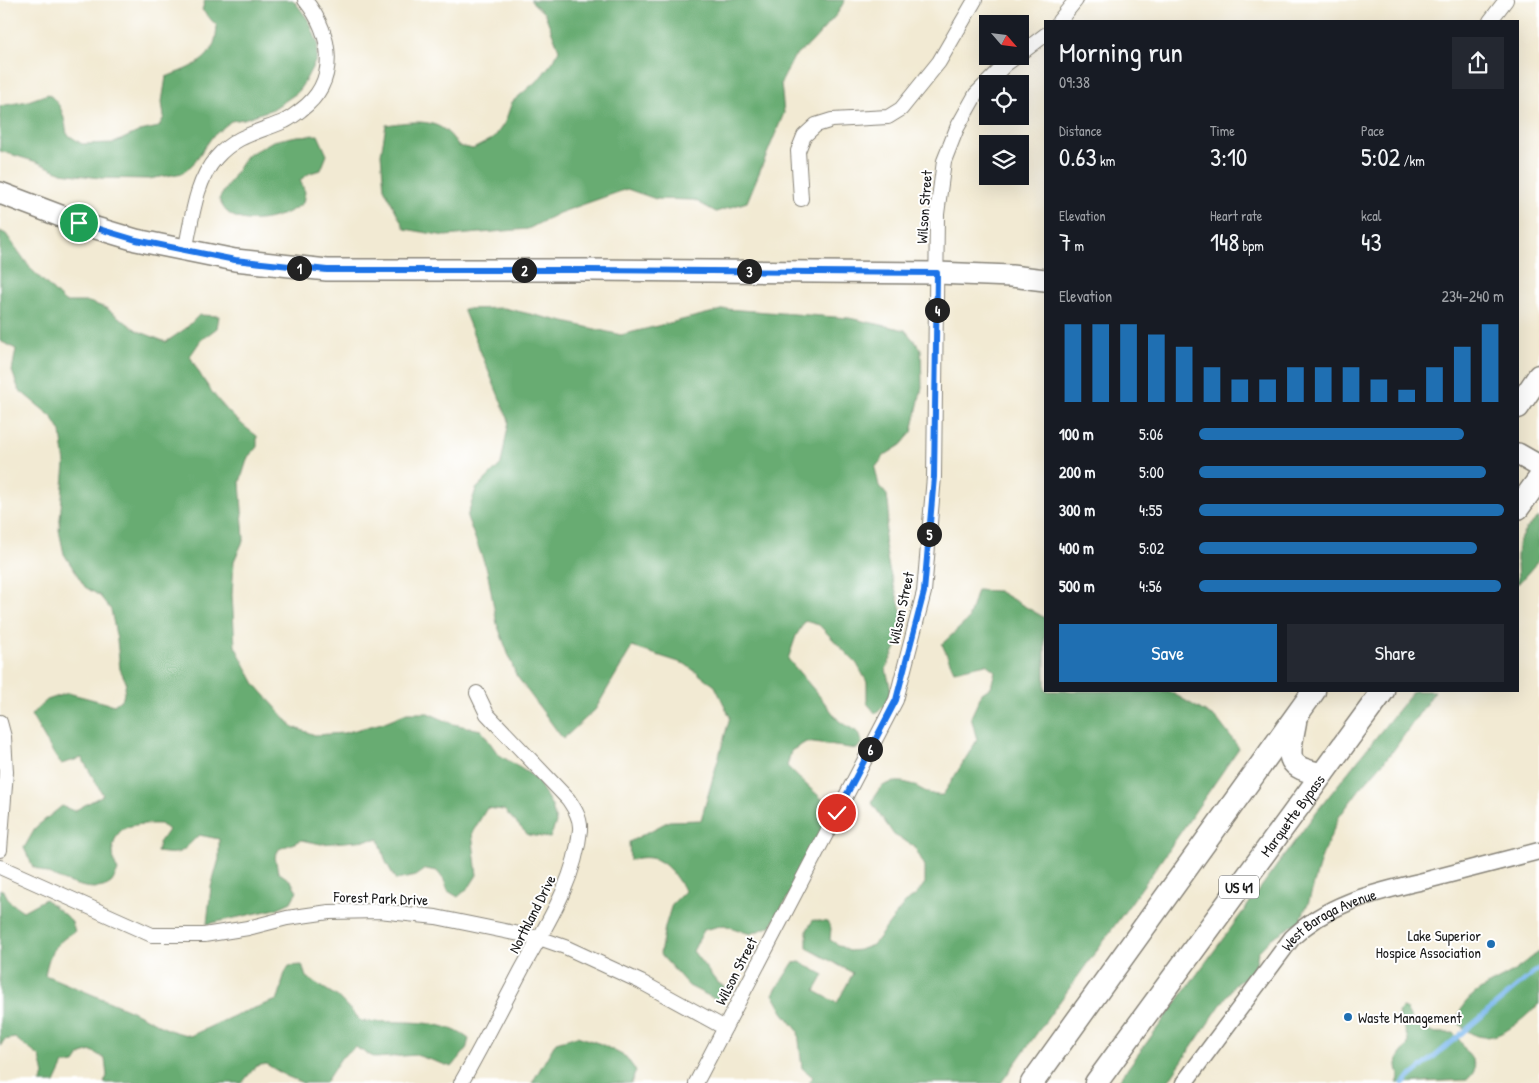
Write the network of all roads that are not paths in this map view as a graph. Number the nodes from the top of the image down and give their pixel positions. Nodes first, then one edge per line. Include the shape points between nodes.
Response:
1 (305, 0) edge
2 (975, 0) edge
3 (1076, 0) edge
4 (1506, 0) edge
5 (1060, 20) edge
6 (1491, 20) edge
7 (1044, 36) edge
8 (1029, 47) edge
9 (1005, 65) edge
10 (0, 194) edge
11 (801, 199) dead end
12 (185, 250) junction
13 (937, 273) junction
14 (1044, 280) edge
15 (1539, 376) edge
16 (1519, 406) edge
17 (1519, 455) edge
18 (1539, 466) edge
19 (1539, 479) edge
20 (1519, 507) edge
21 (1313, 692) edge
22 (1382, 692) edge
23 (477, 693) dead end
24 (1296, 716) junction
25 (0, 722) edge
26 (1322, 774) junction
27 (0, 850) edge
28 (1539, 851) edge
29 (0, 867) edge
30 (539, 938) junction
31 (725, 1028) junction
32 (461, 1083) edge
33 (696, 1083) edge
34 (1032, 1083) edge
35 (1096, 1083) edge
36 (1184, 1083) edge

1 - 12 street via 324,30 328,53 327,72 320,90 307,106 287,120 250,133 232,143 217,158 207,170 199,190
2 - 11 street via 940,62 901,109 888,117 832,120 816,125 804,136 798,151
3 - 5 street
4 - 6 street
7 - 8 street
9 - 13 street, Wilson Street via 976,94 944,161 937,214
10 - 12 main road via 79,223
12 - 13 main road via 235,260 327,270
13 - 14 main road
13 - 31 street, Wilson Street via 934,477 924,592 896,700
15 - 16 highway
17 - 18 main road
19 - 20 highway
21 - 24 highway
22 - 26 highway, Marquette Bypass / US 41
23 - 30 street, Northland Drive via 487,714 568,799 580,822 571,872 555,912
24 - 26 highway via 1291,759 1304,771
24 - 34 highway
25 - 27 street via 6,772
26 - 35 highway, Marquette Bypass / US 41
28 - 36 street, West Baraga Avenue via 1377,892 1324,912 1287,944
29 - 30 street, Forest Park Drive via 152,936 204,935 329,912 379,911 436,917
30 - 31 street, Forest Park Drive via 564,946 641,982
30 - 32 street, Northland Drive
31 - 33 street, Wilson Street

